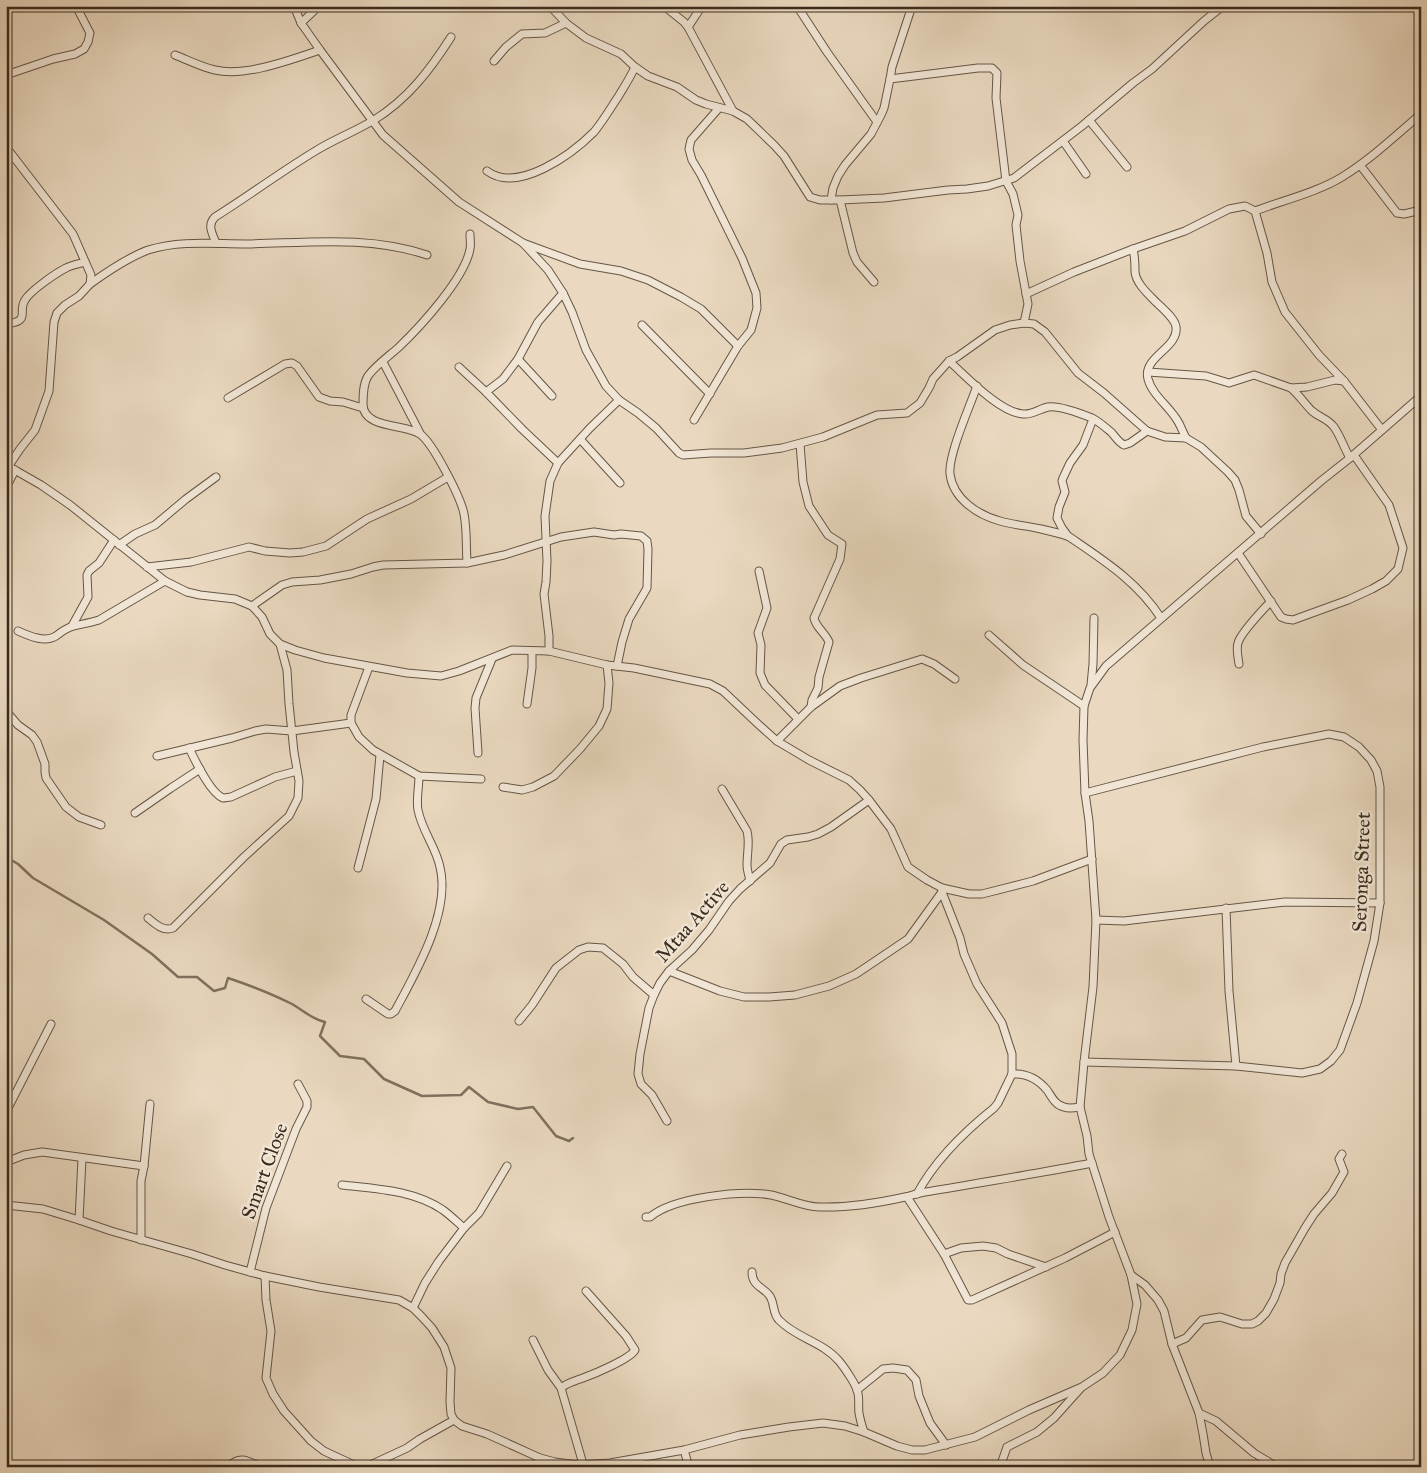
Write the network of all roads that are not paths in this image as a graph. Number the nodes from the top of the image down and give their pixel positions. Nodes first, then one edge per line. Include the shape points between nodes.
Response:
1 (76, 6) edge
2 (294, 6) edge
3 (318, 6) edge
4 (550, 6) edge
5 (664, 6) edge
6 (702, 6) edge
7 (912, 6) edge
8 (1223, 6) edge
9 (800, 8) edge
10 (301, 23) junction
11 (566, 23) junction
12 (688, 28) junction
13 (451, 37) dead end
14 (320, 50) junction
15 (175, 55) dead end
16 (494, 61) dead end
17 (635, 68) junction
18 (6, 75) edge
19 (890, 79) junction
20 (719, 108) junction
21 (733, 112) junction
22 (1421, 114) edge
23 (1088, 120) junction
24 (374, 121) junction
25 (877, 122) junction
26 (1063, 140) junction
27 (6, 147) edge
28 (1360, 165) junction
29 (1127, 167) dead end
30 (487, 171) dead end
31 (1086, 174) dead end
32 (1006, 181) junction
33 (831, 200) junction
34 (840, 200) junction
35 (1254, 210) junction
36 (1421, 210) edge
37 (470, 234) dead end
38 (523, 242) junction
39 (216, 243) junction
40 (1133, 249) junction
41 (426, 255) dead end
42 (84, 262) junction
43 (874, 282) dead end
44 (90, 284) junction
45 (563, 294) junction
46 (1026, 294) junction
47 (1024, 323) junction
48 (6, 324) edge
49 (642, 325) dead end
50 (738, 346) junction
51 (518, 359) junction
52 (383, 362) junction
53 (949, 362) junction
54 (459, 367) dead end
55 (1148, 372) junction
56 (1344, 381) junction
57 (977, 386) junction
58 (1291, 388) junction
59 (486, 392) junction
60 (710, 394) junction
61 (552, 396) dead end
62 (1421, 396) edge
63 (228, 398) dead end
64 (619, 400) junction
65 (363, 408) junction
66 (1093, 419) junction
67 (694, 420) dead end
68 (1382, 430) junction
69 (1147, 431) junction
70 (420, 434) junction
71 (1186, 438) junction
72 (580, 439) junction
73 (800, 444) junction
74 (1352, 457) junction
75 (558, 463) junction
76 (10, 467) edge
77 (216, 477) dead end
78 (448, 477) junction
79 (620, 483) dead end
80 (6, 488) edge
81 (1261, 534) junction
82 (1068, 536) junction
83 (117, 542) junction
84 (546, 542) junction
85 (1238, 553) junction
86 (467, 563) junction
87 (147, 567) junction
88 (759, 571) dead end
89 (165, 581) junction
90 (1271, 601) junction
91 (252, 606) junction
92 (1094, 618) dead end
93 (1161, 618) junction
94 (72, 626) junction
95 (18, 631) dead end
96 (989, 635) dead end
97 (280, 644) junction
98 (532, 651) junction
99 (549, 651) junction
100 (492, 659) junction
101 (1239, 664) dead end
102 (607, 665) junction
103 (617, 666) junction
104 (369, 667) junction
105 (955, 680) dead end
106 (1090, 688) junction
107 (527, 704) dead end
108 (1084, 706) junction
109 (811, 707) junction
110 (6, 711) edge
111 (798, 719) junction
112 (351, 723) junction
113 (292, 731) junction
114 (777, 740) junction
115 (189, 748) junction
116 (478, 752) dead end
117 (380, 754) junction
118 (157, 756) dead end
119 (200, 769) junction
120 (297, 771) junction
121 (420, 776) junction
122 (480, 779) dead end
123 (503, 787) dead end
124 (722, 789) dead end
125 (1085, 793) junction
126 (869, 800) junction
127 (135, 813) dead end
128 (101, 825) dead end
129 (1092, 859) junction
130 (358, 868) dead end
131 (750, 881) junction
132 (942, 890) junction
133 (1380, 902) junction
134 (1226, 908) junction
135 (148, 918) dead end
136 (1096, 920) junction
137 (669, 972) junction
138 (654, 995) junction
139 (366, 999) dead end
140 (519, 1021) dead end
141 (51, 1024) dead end
142 (1084, 1062) junction
143 (1236, 1066) junction
144 (1012, 1074) junction
145 (298, 1084) dead end
146 (150, 1104) dead end
147 (1080, 1107) junction
148 (6, 1112) edge
149 (667, 1121) dead end
150 (1342, 1154) dead end
151 (82, 1159) junction
152 (6, 1162) edge
153 (1092, 1163) junction
154 (144, 1166) junction
155 (507, 1166) dead end
156 (342, 1185) dead end
157 (916, 1194) junction
158 (907, 1197) junction
159 (6, 1205) edge
160 (646, 1217) dead end
161 (79, 1220) junction
162 (464, 1228) junction
163 (1115, 1232) junction
164 (141, 1240) junction
165 (944, 1254) junction
166 (1046, 1267) junction
167 (250, 1272) junction
168 (752, 1272) dead end
169 (1131, 1275) junction
170 (265, 1276) junction
171 (586, 1291) dead end
172 (413, 1308) junction
173 (533, 1340) dead end
174 (1172, 1344) junction
175 (1082, 1387) junction
176 (561, 1388) junction
177 (857, 1390) junction
178 (1199, 1414) junction
179 (454, 1420) junction
180 (864, 1432) junction
181 (946, 1445) junction
182 (684, 1450) junction
183 (540, 1458) junction
184 (580, 1465) edge
185 (595, 1466) edge
186 (228, 1467) edge
187 (261, 1467) edge
188 (362, 1467) edge
189 (366, 1467) edge
190 (535, 1467) edge
191 (689, 1467) edge
192 (1000, 1467) edge
193 (1210, 1467) edge
194 (1277, 1467) edge

1 - 18 street via 90,34 84,48 75,54
2 - 10 street
3 - 10 street
4 - 11 street
5 - 12 street
6 - 12 street
7 - 19 street
8 - 23 street
9 - 25 street
10 - 14 street
11 - 16 street via 545,33 522,34
11 - 17 street via 586,38 621,54
12 - 21 street
13 - 24 street via 410,92
14 - 15 street via 238,72 202,66
14 - 24 street
17 - 20 street via 677,87 696,100
17 - 30 street via 595,131 551,165 532,174 509,178 493,176
19 - 25 street via 884,108
19 - 32 street via 985,67 996,70 996,98
20 - 21 street
20 - 50 street via 691,140 689,149 756,293 757,308 751,330
21 - 33 street via 747,120 784,156 810,197
22 - 28 street
23 - 26 street
23 - 29 street
24 - 38 street via 383,135 459,202
24 - 39 street via 318,149 215,217 210,225
25 - 33 street via 838,176
26 - 31 street
26 - 32 street via 1027,170
27 - 42 street via 73,234
28 - 35 street via 1322,187
28 - 36 street via 1396,213
32 - 34 street via 967,190
32 - 46 street via 1018,215 1016,224
33 - 34 street
34 - 43 street via 857,262
35 - 40 street via 1245,206 1229,209 1185,231
35 - 56 street via 1272,282 1286,312
37 - 52 street via 470,249 450,289
38 - 45 street via 548,270
38 - 50 street via 580,264 621,271 648,280 702,309
39 - 41 street via 339,241 392,246
39 - 44 street via 169,245 149,250 114,267
40 - 46 street
40 - 55 street via 1136,275 1141,286 1176,326 1172,340
42 - 44 street via 91,275
42 - 48 street via 66,268 31,293 23,301 20,319
44 - 76 street via 57,313 48,391 34,430
45 - 51 street via 538,322
45 - 64 street via 589,357 606,386
46 - 47 street via 1028,304
47 - 53 street via 995,330
47 - 69 street via 1034,324 1045,332 1078,373
49 - 60 street
50 - 60 street
51 - 59 street via 503,379
51 - 61 street
52 - 65 street via 368,376
52 - 70 street
53 - 57 street
53 - 73 street via 933,379 920,403 907,413 877,415
54 - 59 street
55 - 58 street via 1206,376 1229,383 1254,375
55 - 71 street via 1148,380
56 - 58 street
56 - 68 street
57 - 66 street via 996,403 1020,414 1057,407
57 - 82 street via 952,457 950,473 958,494 982,515
58 - 74 street via 1313,412 1334,427
59 - 75 street
60 - 67 street
62 - 68 street
63 - 65 street via 277,368 292,363 319,398
64 - 72 street
64 - 73 street via 656,428 683,455 744,453
65 - 70 street via 375,422
66 - 69 street via 1124,445
66 - 82 street via 1062,482 1065,492 1057,518
68 - 74 street
69 - 71 street
70 - 78 street
71 - 81 street via 1235,480 1246,516
72 - 75 street
72 - 79 street
73 - 109 street via 809,506 828,535 842,544 840,559 814,618 829,642
74 - 81 street
74 - 90 street via 1389,505 1403,548 1398,569 1372,589 1293,620 1281,617
75 - 84 street via 550,481 545,516
76 - 80 street
76 - 83 street via 70,505
77 - 83 street via 155,525
78 - 86 street via 464,515
78 - 87 street via 367,519 326,546 303,552 265,551 249,547 191,562
81 - 85 street
82 - 93 street via 1129,579
83 - 87 street
83 - 94 street via 86,575 88,597
84 - 86 street
84 - 99 street via 544,594
84 - 103 street via 594,532 641,536 646,541 647,588 629,619
85 - 90 street
85 - 93 street
86 - 91 street via 383,565 320,580 292,582 282,585
87 - 89 street
88 - 111 street via 768,608 758,633 760,673 765,685
89 - 91 street via 187,592 235,599
89 - 94 street via 99,620
90 - 101 street via 1238,642
91 - 97 street
92 - 106 street
93 - 106 street via 1106,666
94 - 95 street via 49,638
96 - 108 street via 1024,666
97 - 104 street via 324,658
97 - 113 street via 288,670
98 - 99 street
98 - 100 street via 512,650
98 - 107 street
99 - 102 street
100 - 104 street via 441,676
100 - 116 street via 476,698
102 - 103 street
102 - 123 street via 607,709 599,726 580,749 554,776 534,787 522,790
103 - 114 street via 710,684 723,691
104 - 112 street
105 - 109 street via 922,659 840,686
106 - 108 street
108 - 125 street
109 - 111 street
110 - 128 street via 37,742 46,764 46,778 66,807 79,817
111 - 114 street
112 - 113 street
112 - 117 street via 359,737
113 - 115 street via 260,730
113 - 120 street
114 - 126 street via 849,780
115 - 118 street
115 - 119 street
117 - 121 street
117 - 130 street via 376,799
119 - 120 street via 211,787 224,798
119 - 127 street
120 - 135 street via 298,798 289,816 173,928 164,929
121 - 122 street
121 - 139 street via 418,808 441,868 439,913 426,950 395,1011 388,1014
124 - 131 street via 747,831 746,866
125 - 129 street
125 - 133 street, Seronga Street via 1263,747 1329,734 1344,737 1359,747 1377,770 1380,787
126 - 131 street, Mtaa Active via 818,834 781,844 770,863
126 - 132 street via 891,829 908,867
129 - 132 street via 1033,881 982,894
129 - 136 street
131 - 137 street, Mtaa Active
132 - 137 street via 908,939 856,974 829,986 795,995 744,997
132 - 144 street via 977,984 1002,1023 1012,1054
133 - 134 street via 1285,902
133 - 143 street, Seronga Street via 1374,941 1357,1003 1340,1050 1331,1061 1320,1069 1302,1073
134 - 136 street via 1124,921
134 - 143 street via 1228,991
136 - 142 street via 1094,987
137 - 138 street, Mtaa Active
138 - 140 street via 602,948 588,947 556,968
138 - 149 street, Mtaa Active via 638,1074 641,1084 652,1095
141 - 148 street
142 - 143 street, Seronga Street
142 - 147 street
144 - 147 street via 1030,1076 1064,1108
144 - 157 street via 998,1103 948,1150
145 - 167 street, Smart Close via 307,1107 266,1208
146 - 154 street
147 - 153 street
150 - 174 street via 1339,1159 1344,1172 1299,1239 1266,1313 1252,1324 1220,1317 1202,1320 1186,1338
151 - 152 street via 42,1152
151 - 154 street
151 - 161 street
153 - 157 street
153 - 163 street
154 - 164 street
155 - 162 street via 479,1213
156 - 162 street via 394,1190 426,1200
157 - 158 street
158 - 160 street via 850,1206 817,1207 758,1194 725,1195 695,1199
158 - 165 street
159 - 161 street via 42,1209
161 - 164 street
162 - 172 street via 439,1261
163 - 166 street
163 - 169 street
164 - 167 street
165 - 166 street via 983,1246
165 - 166 street via 968,1300
167 - 170 street
168 - 177 street via 754,1281 771,1298 778,1319 833,1354
169 - 174 street via 1158,1300
169 - 175 street via 1137,1304 1132,1330 1120,1355 1103,1373
170 - 172 street via 399,1300
170 - 188 street via 271,1331 266,1378 273,1394 311,1441 324,1451
171 - 176 street via 626,1336 634,1350 626,1359
172 - 179 street via 444,1347 451,1368 450,1402
173 - 176 street
174 - 178 street
175 - 181 street via 975,1437
175 - 192 street via 1037,1432 1007,1447
176 - 184 street
177 - 180 street
177 - 181 street via 883,1369 907,1370 916,1380 930,1422
178 - 193 street
178 - 194 street via 1216,1421 1254,1453
179 - 183 street
179 - 189 street via 407,1448
180 - 181 street via 912,1450
180 - 182 street via 823,1423 789,1426
182 - 185 street
182 - 191 street
183 - 184 street
183 - 190 street
184 - 185 street
186 - 187 street via 237,1460 243,1460

